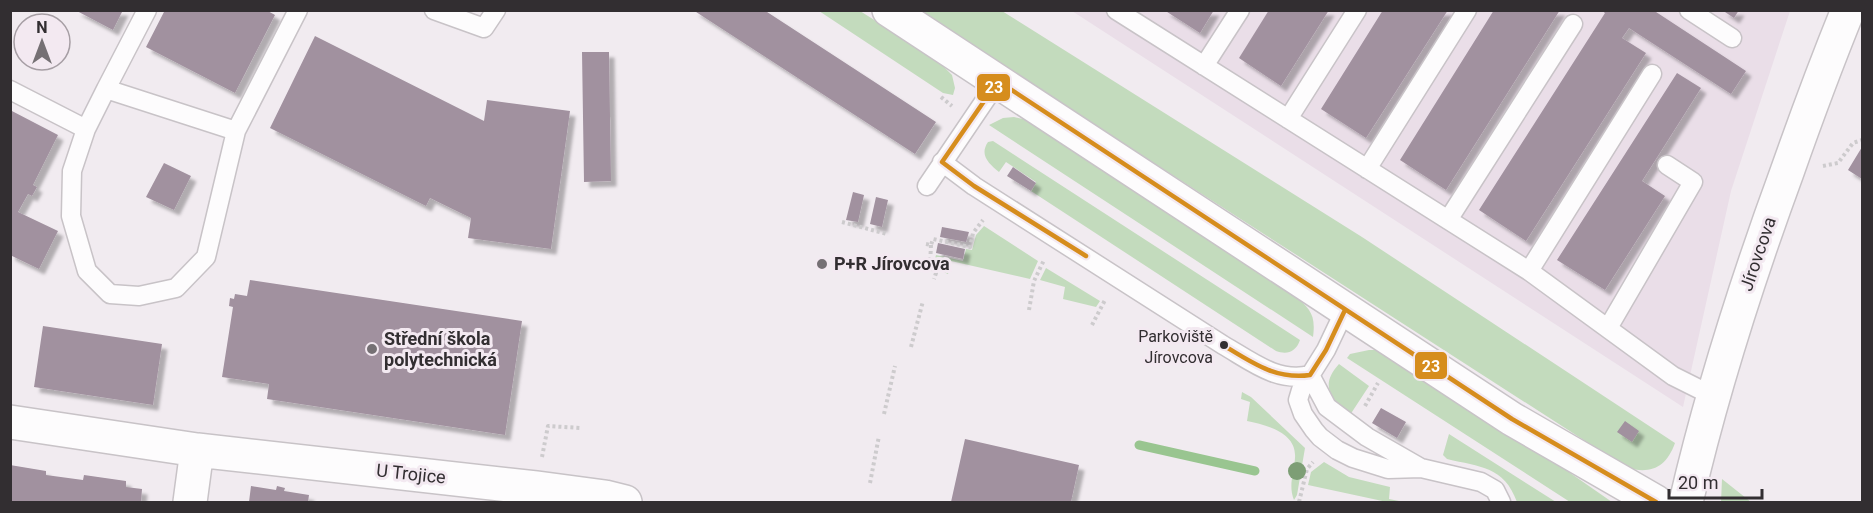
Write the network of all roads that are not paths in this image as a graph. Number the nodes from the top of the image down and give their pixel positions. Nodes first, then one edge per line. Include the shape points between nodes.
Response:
1 (147, 10) edge
2 (298, 10) edge
3 (434, 10) edge
4 (496, 10) edge
5 (889, 10) edge
6 (1240, 10) edge
7 (1357, 10) edge
8 (1467, 10) edge
9 (1689, 10) edge
10 (1848, 10) edge
11 (1122, 12) edge
12 (1573, 24) dead end
13 (1732, 38) dead end
14 (1204, 66) junction
15 (1652, 74) dead end
16 (998, 81) junction
17 (106, 89) junction
18 (10, 90) edge
19 (1288, 119) junction
20 (86, 129) junction
21 (236, 131) junction
22 (942, 162) junction
23 (1667, 165) dead end
24 (1367, 169) junction
25 (927, 186) dead end
26 (1448, 220) junction
27 (1529, 271) junction
28 (1345, 310) junction
29 (1608, 328) junction
30 (1310, 375) junction
31 (1713, 396) junction
32 (10, 422) edge
33 (197, 450) junction
34 (1421, 468) junction
35 (190, 502) edge
36 (625, 502) edge
37 (1501, 502) edge
38 (1656, 502) edge
39 (1686, 502) edge

1 - 17 lane
2 - 21 lane
3 - 4 lane via 484,28
5 - 16 street
6 - 14 lane
7 - 19 lane
8 - 24 lane
9 - 13 lane
10 - 31 street, Jírovcova via 1751,272
11 - 14 lane
12 - 26 lane
14 - 19 lane
15 - 27 lane
16 - 22 lane
16 - 28 street
17 - 20 lane
17 - 21 lane
18 - 20 lane
19 - 24 lane
20 - 21 lane via 72,171 71,216 87,272 110,294 139,296 176,288 206,257
22 - 25 lane
22 - 30 lane via 1266,370 1286,377
23 - 29 lane via 1694,182
24 - 26 lane
26 - 27 lane
27 - 29 lane
28 - 30 lane
28 - 38 street via 1512,419
29 - 31 lane via 1673,376
30 - 34 lane via 1327,407 1367,437
30 - 34 lane via 1298,400 1320,437 1336,450 1388,469
31 - 39 street, Jírovcova
32 - 33 street, U Trojice
33 - 35 street
33 - 36 street, U Trojice via 536,488
34 - 37 lane via 1481,482 1495,490

